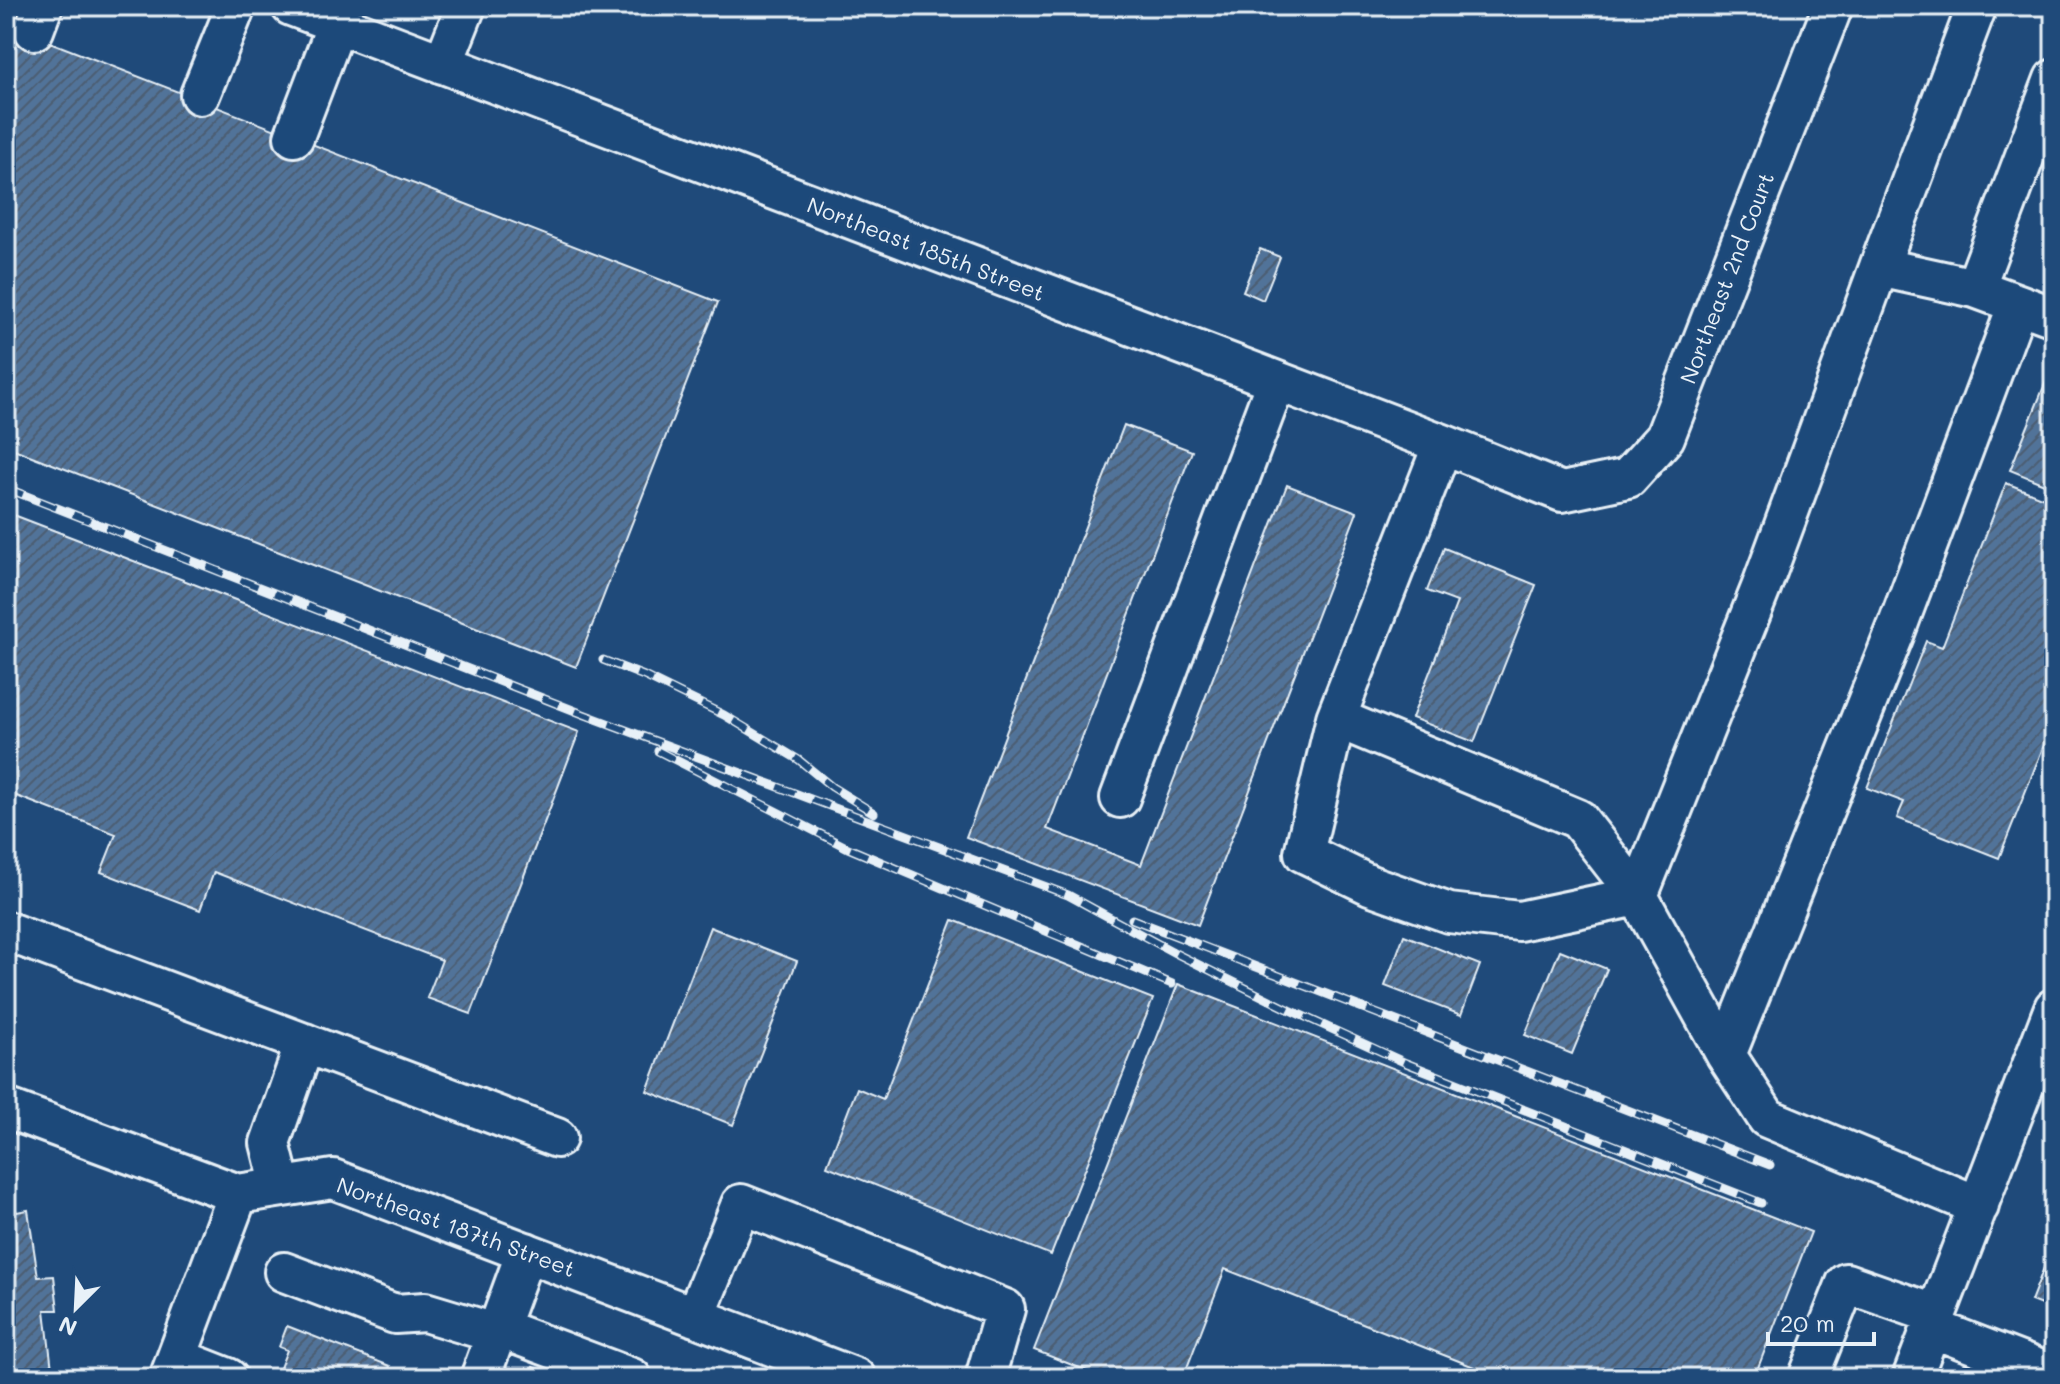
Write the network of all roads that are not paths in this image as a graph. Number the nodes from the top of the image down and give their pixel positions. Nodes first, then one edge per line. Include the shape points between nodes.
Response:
1 (236, 6) edge
2 (291, 6) edge
3 (466, 6) edge
4 (1833, 6) edge
5 (1977, 6) edge
6 (337, 24) junction
7 (443, 64) junction
8 (2054, 79) edge
9 (200, 95) dead end
10 (294, 137) dead end
11 (1879, 267) junction
12 (1975, 288) junction
13 (2018, 304) junction
14 (2054, 317) edge
15 (1276, 382) junction
16 (1443, 444) junction
17 (1562, 492) joint
18 (1336, 718) junction
19 (1120, 798) dead end
20 (1638, 896) junction
21 (6, 931) edge
22 (2054, 1008) edge
23 (305, 1043) junction
24 (1726, 1055) junction
25 (6, 1108) edge
26 (557, 1138) dead end
27 (281, 1187) junction
28 (238, 1194) junction
29 (1979, 1206) junction
30 (526, 1252) junction
31 (284, 1272) dead end
32 (695, 1317) junction
33 (1935, 1322) junction
34 (498, 1331) junction
35 (173, 1368) edge
36 (2054, 1375) edge
37 (228, 1378) edge
38 (480, 1378) edge
39 (632, 1378) edge
40 (856, 1378) edge
41 (985, 1378) edge
42 (1808, 1378) edge
43 (1912, 1378) edge

1 - 9 street
2 - 6 street, Northeast 185th Street
3 - 7 street
4 - 17 street, Northeast 2nd Court via 1665,437 1628,478
5 - 11 street
6 - 7 street, Northeast 185th Street
6 - 10 street
7 - 15 street, Northeast 185th Street
8 - 12 street
11 - 12 street
11 - 20 street via 1761,588
12 - 13 street
13 - 14 street
13 - 24 street via 1896,630
15 - 16 street, Northeast 185th Street
15 - 19 street
16 - 17 street, Northeast 185th Street
16 - 18 street
18 - 20 street via 1578,819
18 - 20 street via 1304,853 1370,885 1449,913 1519,921
20 - 24 street
21 - 23 street
22 - 29 street
23 - 26 street
23 - 27 street via 270,1143
24 - 29 street via 1767,1118
25 - 28 street, Northeast 187th Street
27 - 28 street, Northeast 187th Street
27 - 30 street, Northeast 187th Street via 333,1179
28 - 35 street
29 - 33 street
30 - 32 street, Northeast 187th Street
30 - 34 street
31 - 34 street via 395,1314 425,1312
32 - 40 street, Northeast 187th Street
32 - 41 street via 741,1204 1005,1309
33 - 36 street
33 - 42 street via 1846,1283
33 - 43 street
34 - 38 street
34 - 39 street
35 - 37 street

